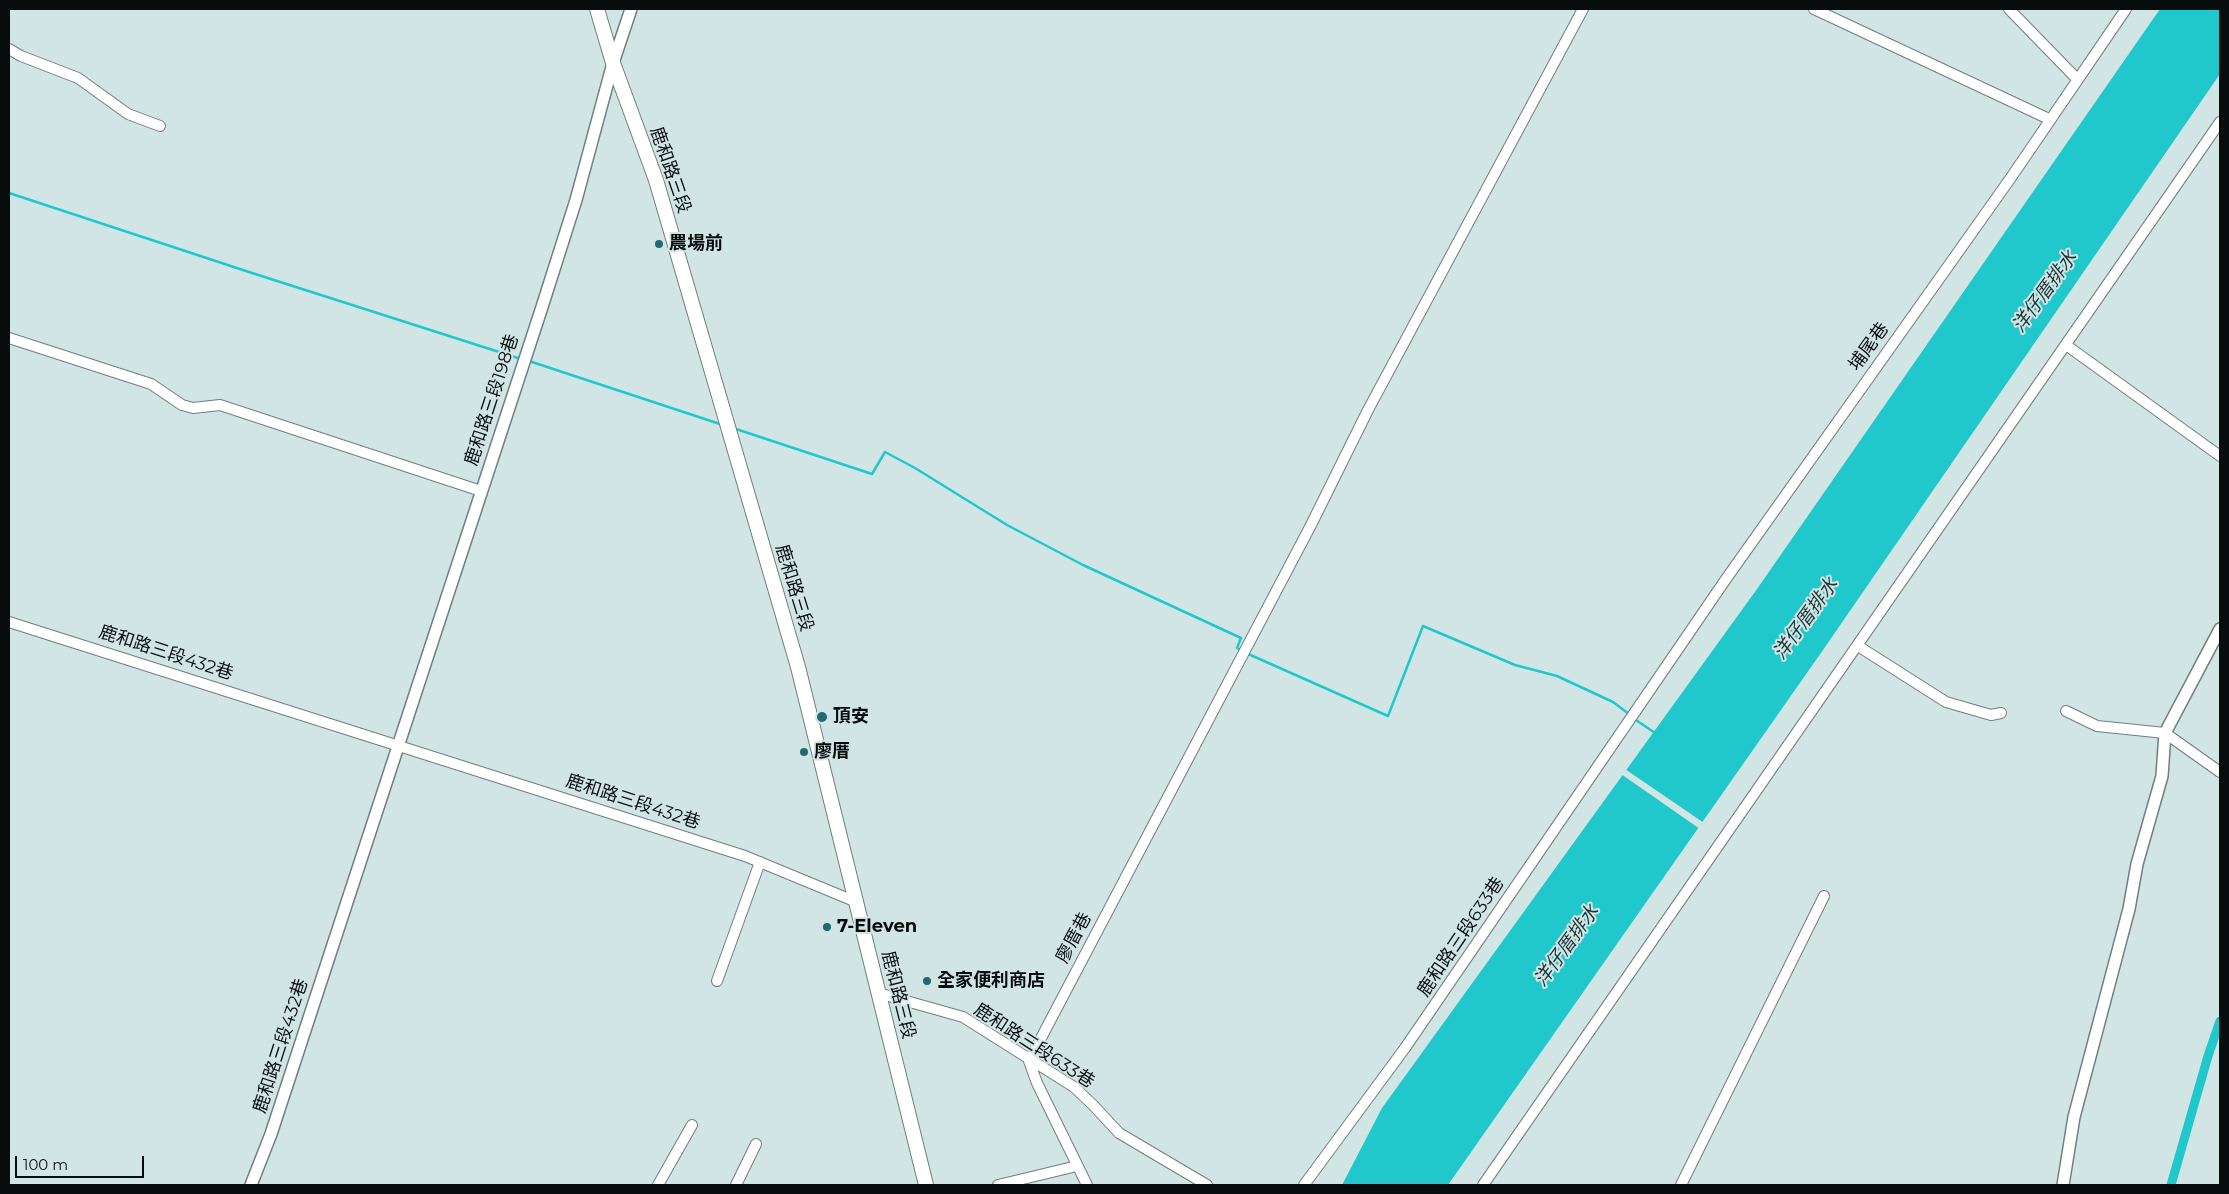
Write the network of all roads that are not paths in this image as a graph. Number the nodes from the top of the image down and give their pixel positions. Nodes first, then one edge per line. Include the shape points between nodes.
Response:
1 (597, 9) edge
2 (631, 9) edge
3 (1583, 9) edge
4 (1814, 9) edge
5 (2009, 9) edge
6 (2126, 9) edge
7 (9, 49) edge
8 (613, 64) junction
9 (2077, 79) junction
10 (2049, 120) junction
11 (2220, 122) edge
12 (160, 126) dead end
13 (9, 338) edge
14 (2066, 345) junction
15 (2220, 456) edge
16 (481, 491) junction
17 (9, 622) edge
18 (2220, 629) edge
19 (1858, 646) junction
20 (1641, 704) joint
21 (2066, 711) dead end
22 (2001, 713) dead end
23 (2165, 733) junction
24 (399, 746) junction
25 (2220, 772) edge
26 (760, 862) junction
27 (1824, 896) dead end
28 (854, 901) junction
29 (717, 981) dead end
30 (878, 993) junction
31 (1029, 1060) junction
32 (692, 1125) dead end
33 (756, 1144) dead end
34 (1077, 1166) junction
35 (251, 1185) edge
36 (658, 1185) edge
37 (736, 1185) edge
38 (926, 1185) edge
39 (998, 1185) edge
40 (1087, 1185) edge
41 (1207, 1185) edge
42 (1304, 1185) edge
43 (1483, 1185) edge
44 (1681, 1185) edge
45 (2063, 1185) edge

1 - 8 main road, 鹿和路三段
2 - 8 street, 鹿和路三段198巷
3 - 31 street, 廖厝巷 via 1368,410
4 - 10 street
5 - 9 street
6 - 9 street, 埔尾巷
7 - 12 street via 78,78 128,114
8 - 16 street, 鹿和路三段198巷 via 576,200
8 - 28 main road, 鹿和路三段 via 658,189 798,667
9 - 10 street, 埔尾巷
10 - 20 street, 埔尾巷
11 - 14 street
13 - 16 street via 152,384 182,405 193,408 220,404
14 - 15 street
14 - 19 street
16 - 24 street, 鹿和路三段198巷
17 - 24 street, 鹿和路三段432巷
18 - 23 street
19 - 22 street via 1946,702 1991,715
19 - 43 street
20 - 42 street, 鹿和路三段633巷 via 1405,1048
21 - 23 street via 2097,726
23 - 25 street
23 - 45 street via 2162,776 2074,1117
24 - 26 street, 鹿和路三段432巷
24 - 35 street, 鹿和路三段432巷 via 271,1134
26 - 28 street, 鹿和路三段432巷
26 - 29 street
27 - 44 street
28 - 30 main road, 鹿和路三段
30 - 31 street, 鹿和路三段633巷 via 963,1018
30 - 38 main road, 鹿和路三段
31 - 34 street
31 - 41 street, 鹿和路三段633巷 via 1074,1087 1119,1133
32 - 36 street
33 - 37 street
34 - 39 street
34 - 40 street

